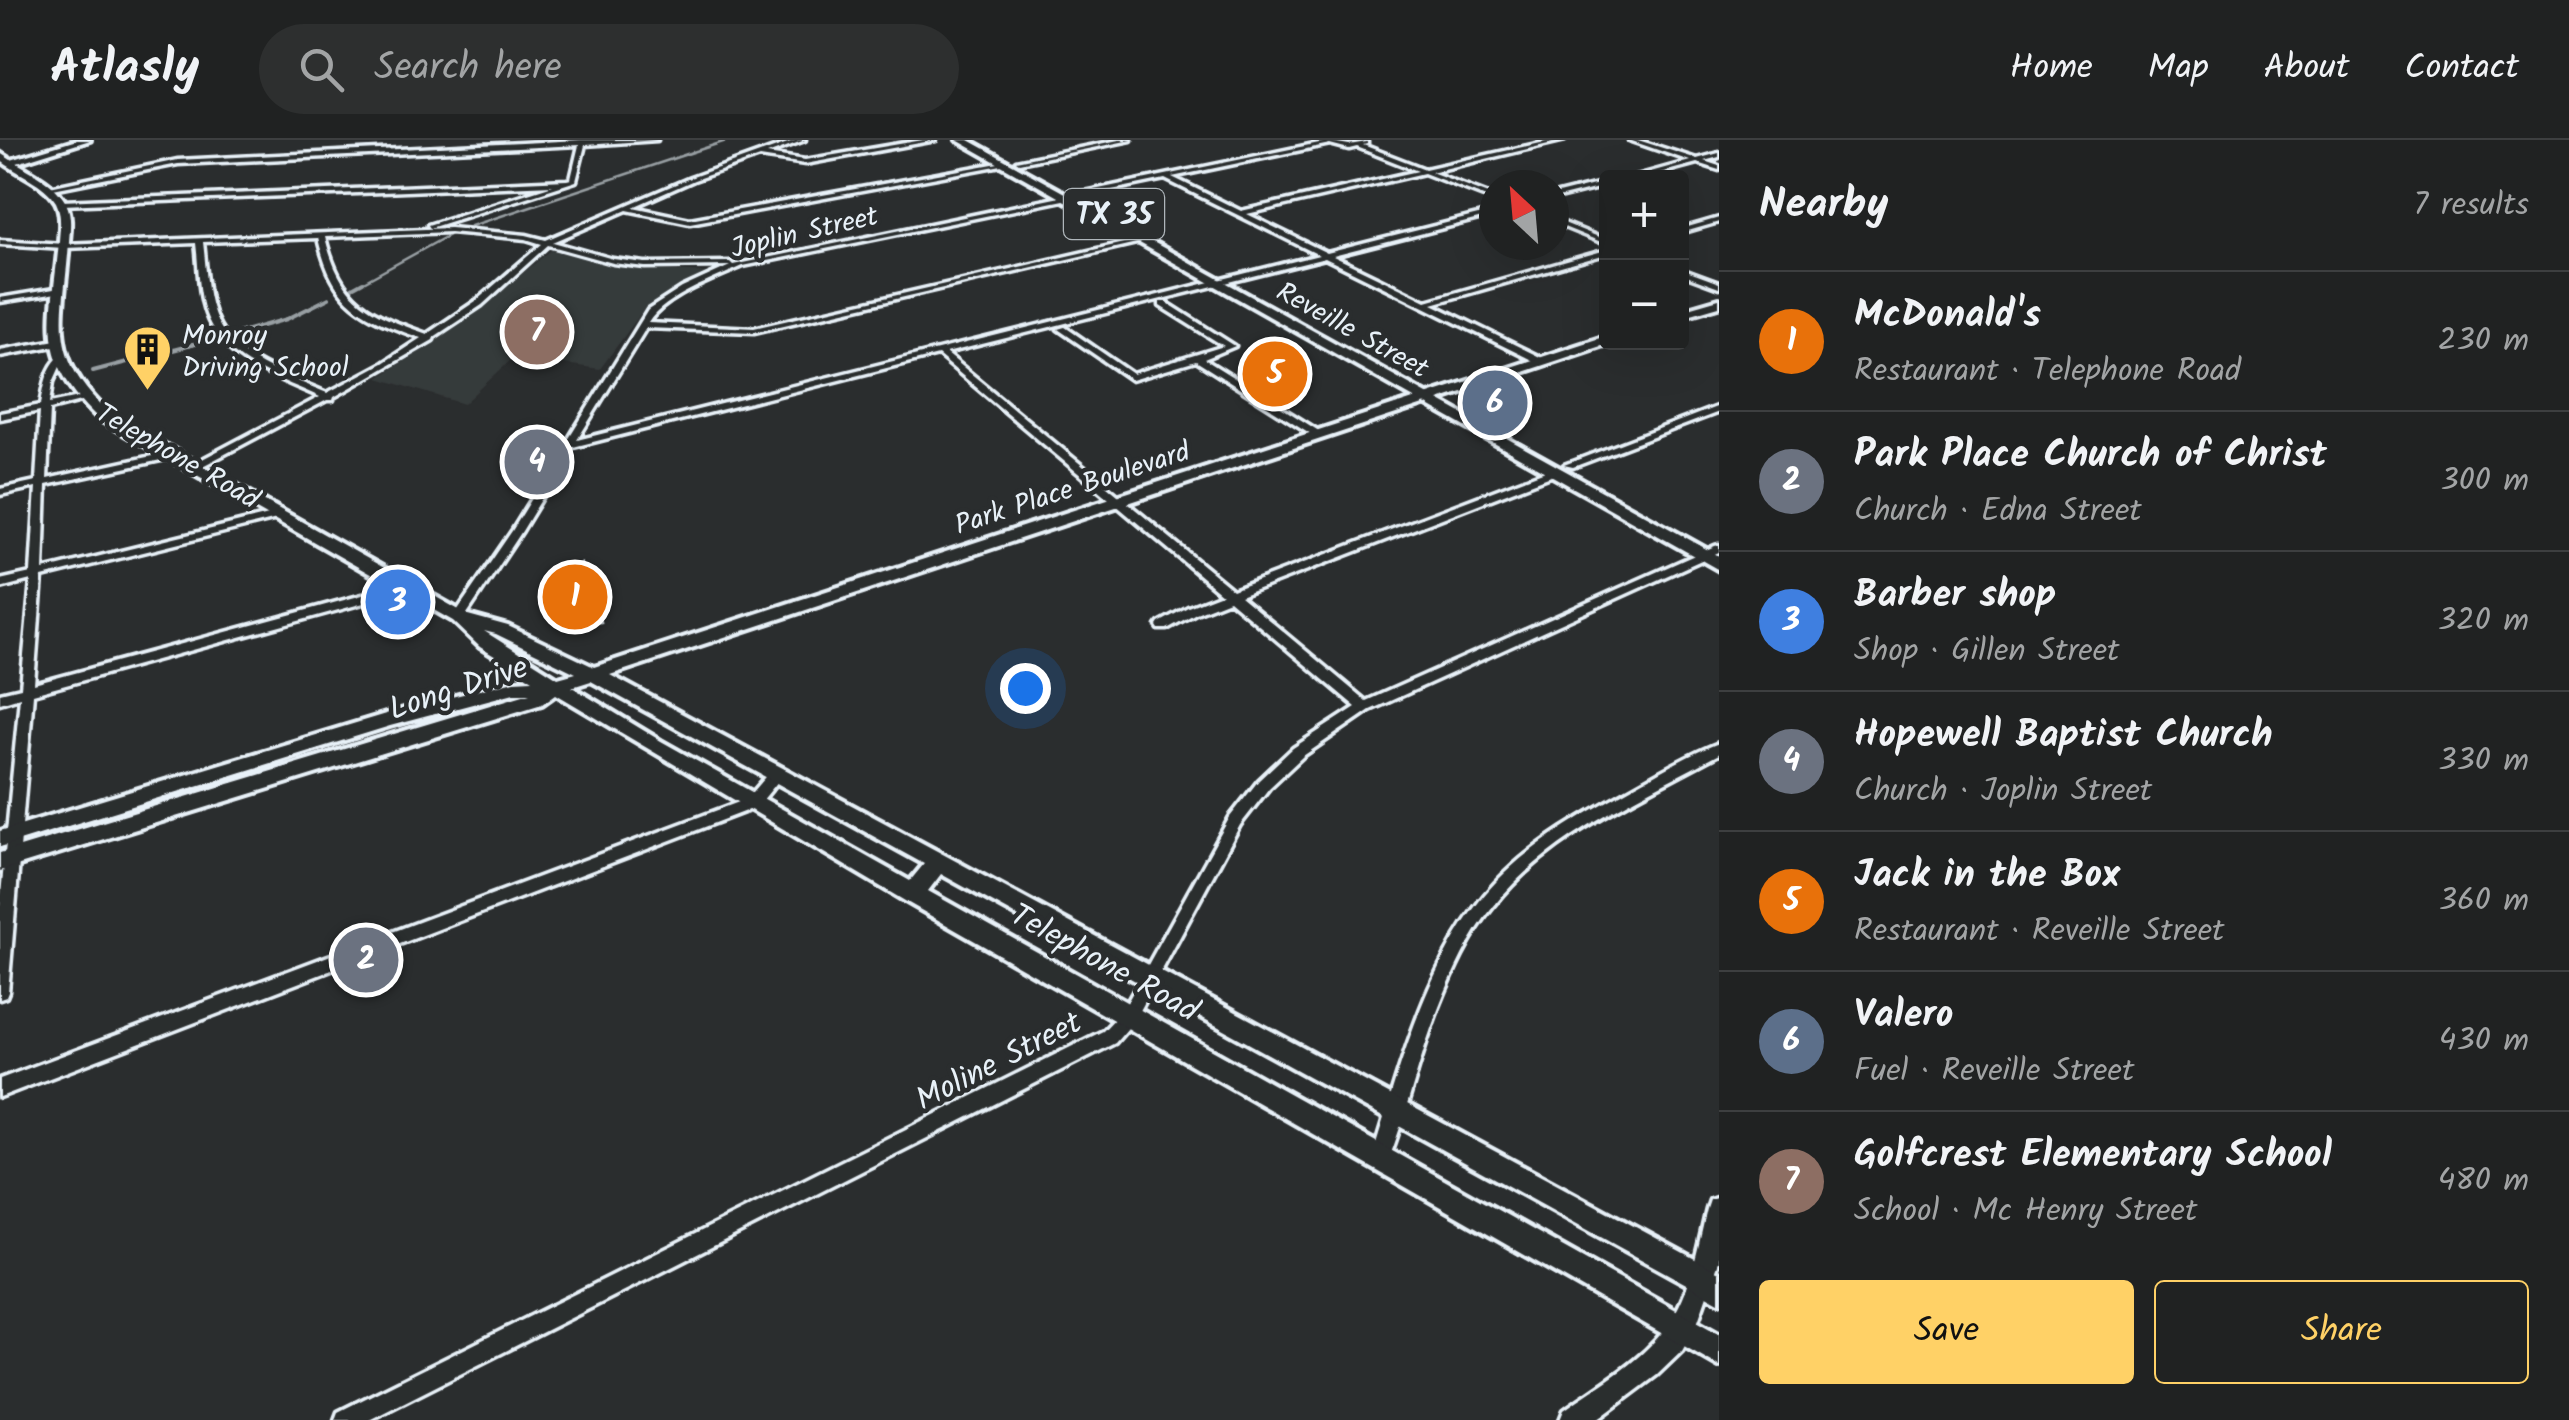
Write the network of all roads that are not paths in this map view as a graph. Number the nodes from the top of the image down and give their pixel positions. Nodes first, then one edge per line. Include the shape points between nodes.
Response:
1 (86, 140) edge
2 (654, 140) edge
3 (802, 140) edge
4 (933, 140) edge
5 (962, 140) edge
6 (982, 140) edge
7 (1128, 140) edge
8 (1562, 140) edge
9 (1632, 140) edge
10 (1326, 141) edge
11 (70, 143) edge
12 (582, 143) edge
13 (1362, 143) edge
14 (757, 154) junction
15 (1719, 155) edge
16 (3, 161) edge
17 (1019, 161) junction
18 (1698, 161) junction
19 (1004, 164) junction
20 (1719, 168) edge
21 (1663, 170) edge
22 (1426, 171) junction
23 (1166, 176) junction
24 (570, 182) junction
25 (1599, 186) edge
26 (48, 188) junction
27 (1479, 192) edge
28 (1079, 194) junction
29 (1569, 194) edge
30 (1064, 198) junction
31 (62, 203) junction
32 (629, 208) junction
33 (1240, 213) junction
34 (1479, 217) edge
35 (1719, 220) edge
36 (1569, 227) edge
37 (1689, 229) edge
38 (420, 230) junction
39 (321, 234) junction
40 (1599, 239) edge
41 (199, 240) junction
42 (550, 241) junction
43 (1141, 241) junction
44 (0, 242) edge
45 (64, 246) junction
46 (0, 254) edge
47 (1599, 254) edge
48 (1327, 255) junction
49 (741, 264) junction
50 (1689, 274) edge
51 (1234, 279) junction
52 (1216, 284) junction
53 (1719, 286) edge
54 (60, 290) junction
55 (0, 300) edge
56 (1719, 302) edge
57 (1163, 304) dead end
58 (1425, 304) junction
59 (1689, 312) edge
60 (642, 325) junction
61 (1062, 330) dead end
62 (430, 338) junction
63 (1599, 342) edge
64 (56, 343) junction
65 (940, 352) junction
66 (0, 353) edge
67 (1197, 358) junction
68 (60, 360) junction
69 (1541, 361) junction
70 (330, 398) junction
71 (1434, 398) junction
72 (84, 399) junction
73 (46, 408) junction
74 (1719, 409) edge
75 (0, 416) edge
76 (1320, 435) junction
77 (570, 446) junction
78 (170, 455) junction
79 (194, 467) junction
80 (1561, 468) junction
81 (44, 483) junction
82 (0, 492) edge
83 (1118, 500) junction
84 (280, 515) junction
85 (1714, 556) edge
86 (37, 574) junction
87 (0, 584) edge
88 (407, 587) junction
89 (1233, 594) junction
90 (463, 619) junction
91 (1163, 626) dead end
92 (592, 674) junction
93 (555, 686) junction
94 (25, 692) junction
95 (0, 698) edge
96 (1365, 707) junction
97 (1719, 748) edge
98 (296, 759) junction
99 (777, 774) junction
100 (752, 803) junction
101 (7, 837) edge
102 (6, 860) edge
103 (938, 862) junction
104 (913, 894) junction
105 (1150, 976) junction
106 (0, 992) edge
107 (1129, 1015) junction
108 (0, 1088) edge
109 (1396, 1110) junction
110 (1380, 1160) junction
111 (1719, 1210) edge
112 (1710, 1283) edge
113 (1681, 1329) junction
114 (1719, 1351) edge
115 (346, 1420) edge
116 (1574, 1420) edge

1 - 11 main road
2 - 12 street
3 - 14 street
4 - 14 street via 805,162
5 - 19 main road, Reveille Street / TX 35
6 - 17 main road, Reveille Street / TX 35
7 - 17 street
8 - 22 street
9 - 18 street
10 - 13 street, Joplin Street
10 - 23 street, Joplin Street
11 - 16 main road
12 - 24 street
12 - 26 street via 178,162
13 - 22 street, Joplin Street
14 - 32 street
15 - 18 street
16 - 26 main road
17 - 28 main road, Reveille Street / TX 35
18 - 20 street
18 - 21 street
19 - 30 main road, Reveille Street / TX 35
19 - 32 street via 690,222
22 - 27 street, Joplin Street
22 - 33 street
23 - 28 street, Joplin Street
23 - 33 street
24 - 31 street
24 - 38 street
25 - 29 street
26 - 31 main road
28 - 30 street, Joplin Street
28 - 51 main road, Reveille Street / TX 35
30 - 43 main road, Reveille Street / TX 35
30 - 49 street, Joplin Street
31 - 45 main road, Telephone Road
32 - 42 street
33 - 48 street
34 - 48 street
35 - 37 street
36 - 40 street
38 - 39 street
38 - 42 street
39 - 41 street
39 - 62 street via 348,300
41 - 45 street
41 - 70 street via 220,334 234,350
42 - 49 street via 645,265
42 - 62 street
43 - 52 main road, Reveille Street / TX 35
43 - 60 street via 754,330
44 - 45 street
45 - 46 street
45 - 54 main road, Telephone Road
47 - 58 street
48 - 51 street
48 - 58 street
49 - 60 street, Joplin Street via 685,290
50 - 53 street
51 - 52 street
51 - 71 main road, Reveille Street / TX 35
52 - 65 street
52 - 71 main road, Reveille Street / TX 35
54 - 55 street
54 - 64 main road, Telephone Road
56 - 59 main road
57 - 67 street via 1231,346
58 - 69 street
60 - 77 street, Joplin Street
61 - 67 street via 1132,377
62 - 70 street
63 - 69 main road, Park Place Boulevard
64 - 66 street
64 - 68 main road, Telephone Road
65 - 77 street
65 - 83 street
67 - 76 street
68 - 72 main road, Telephone Road via 67,381
68 - 73 street via 48,382
69 - 71 main road, Park Place Boulevard
70 - 79 street
71 - 76 main road, Park Place Boulevard
71 - 80 main road, Reveille Street / TX 35
72 - 73 street
72 - 78 main road, Telephone Road
73 - 75 street
73 - 81 street
74 - 80 street
76 - 83 main road, Park Place Boulevard
77 - 90 street, Joplin Street
78 - 79 main road, Telephone Road
78 - 81 street
79 - 84 main road, Telephone Road
80 - 85 main road, Reveille Street / TX 35
80 - 89 street
81 - 82 street
81 - 86 street
83 - 89 street
83 - 92 main road, Park Place Boulevard
84 - 86 street
84 - 88 main road, Telephone Road
85 - 96 street, Moline Street
86 - 87 street
86 - 94 street
88 - 90 main road, Telephone Road
88 - 94 street
89 - 91 street
89 - 96 street
90 - 92 main road, Telephone Road via 502,630
90 - 93 main road, Telephone Road via 486,643
92 - 93 main road, Park Place Boulevard
92 - 99 main road, Telephone Road
93 - 98 main road, Long Drive via 535,699
93 - 100 main road, Telephone Road
94 - 95 street
94 - 101 street
96 - 105 street, Moline Street via 1264,784 1235,822
97 - 109 street via 1569,831 1509,877 1478,912 1453,956
98 - 101 main road, Long Drive
98 - 102 main road, Long Drive
99 - 100 street
99 - 103 main road, Telephone Road
100 - 104 main road, Telephone Road
100 - 108 street
101 - 102 street
102 - 106 street
103 - 104 main road
103 - 105 main road, Telephone Road
104 - 107 main road, Telephone Road
105 - 107 street, Moline Street
105 - 109 main road, Telephone Road
107 - 110 main road, Telephone Road
107 - 115 street, Moline Street via 1110,1037
109 - 110 street
109 - 112 main road, Telephone Road
110 - 113 main road, Telephone Road
111 - 112 street
112 - 113 street
113 - 114 main road, Telephone Road
113 - 116 street

